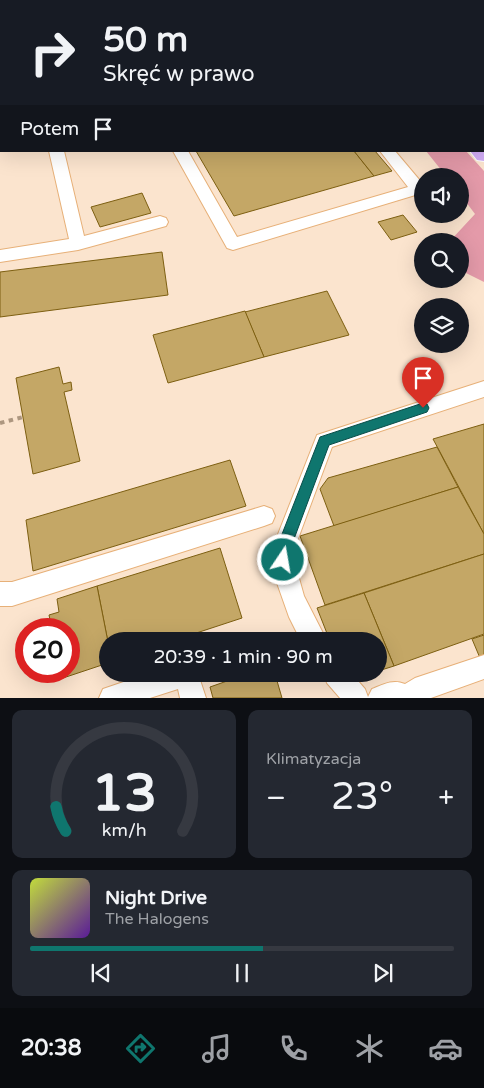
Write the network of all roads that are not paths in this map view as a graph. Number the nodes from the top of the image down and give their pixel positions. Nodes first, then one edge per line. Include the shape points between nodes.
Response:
1 (56, 152) edge
2 (181, 152) edge
3 (388, 152) edge
4 (160, 222) dead end
5 (78, 244) junction
6 (0, 256) edge
7 (484, 389) edge
8 (264, 516) dead end
9 (0, 594) edge
10 (309, 632) edge
11 (484, 667) edge
12 (161, 682) edge
13 (188, 682) edge
14 (343, 682) edge
15 (398, 694) edge
16 (112, 698) edge
17 (193, 698) edge
18 (356, 698) edge

1 - 5 lane
2 - 3 lane via 234,244 419,189
4 - 5 lane
5 - 6 lane
7 - 10 lane via 324,441 284,547 283,560 301,619
8 - 9 lane via 12,594
11 - 15 lane
12 - 16 lane
13 - 17 lane
14 - 18 lane

